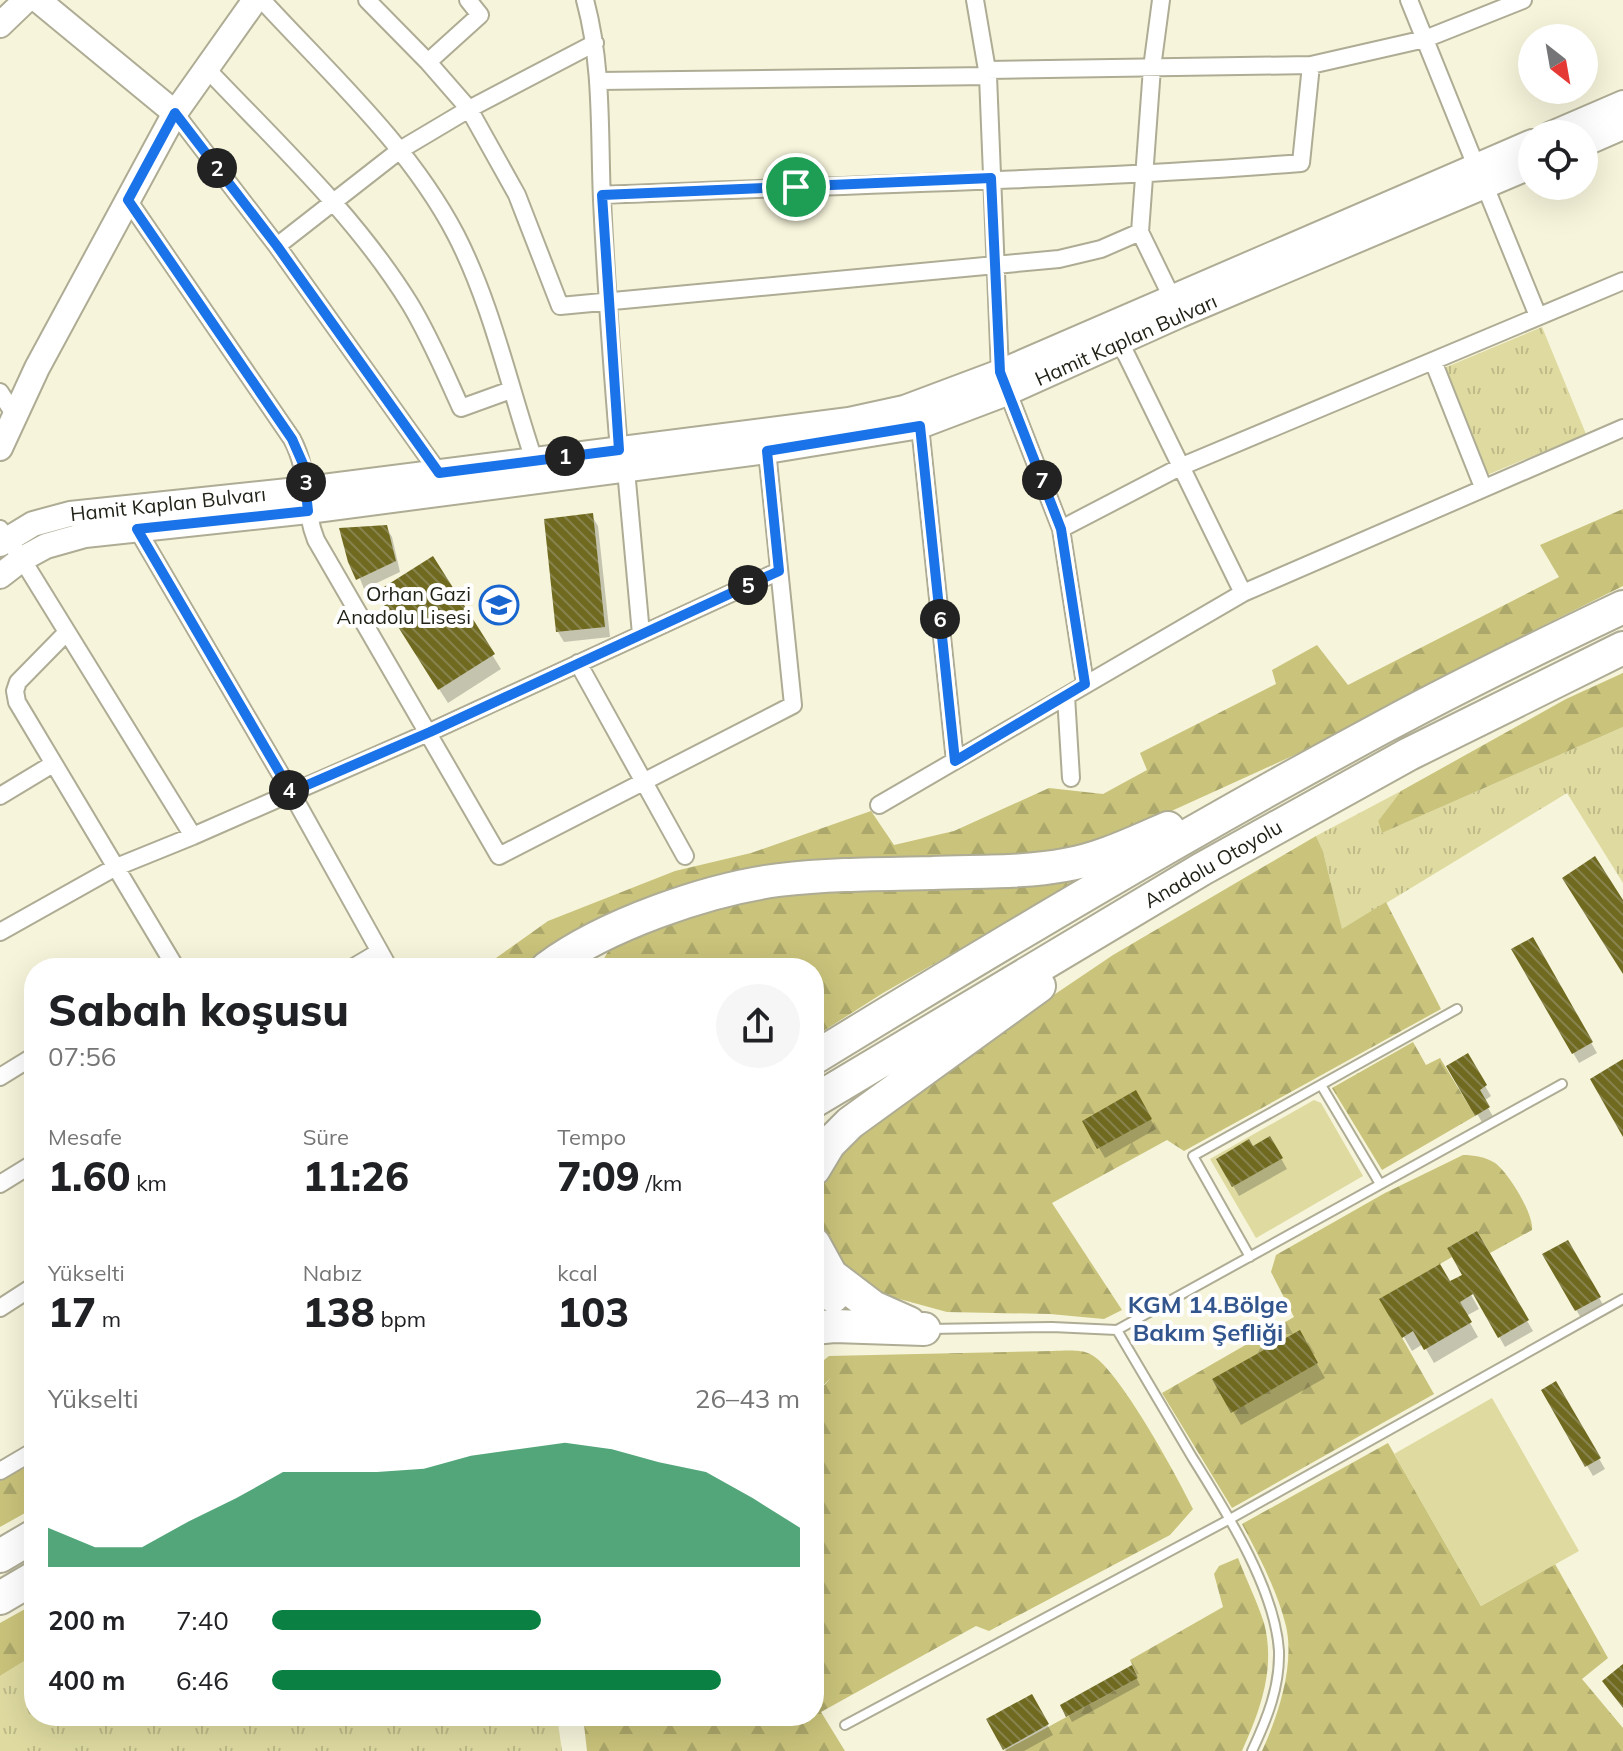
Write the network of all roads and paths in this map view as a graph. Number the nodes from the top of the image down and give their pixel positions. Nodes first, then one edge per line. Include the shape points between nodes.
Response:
1 (26, 0) edge
2 (38, 0) edge
3 (255, 0) edge
4 (262, 0) edge
5 (367, 0) edge
6 (468, 0) edge
7 (585, 0) edge
8 (975, 0) edge
9 (1161, 0) edge
10 (1409, 0) edge
11 (1523, 0) edge
12 (0, 25) edge
13 (1425, 39) junction
14 (595, 43) junction
15 (428, 62) junction
16 (1311, 65) junction
17 (206, 68) junction
18 (1152, 68) junction
19 (987, 73) junction
20 (599, 81) junction
21 (1623, 103) edge
22 (469, 109) junction
23 (175, 113) junction
24 (1584, 120) edge
25 (1623, 127) edge
26 (1598, 138) edge
27 (400, 150) junction
28 (1518, 151) edge
29 (1518, 169) edge
30 (1143, 175) junction
31 (1480, 176) junction
32 (991, 178) junction
33 (602, 195) junction
34 (128, 200) junction
35 (335, 201) junction
36 (1140, 232) junction
37 (277, 246) junction
38 (996, 265) junction
39 (1623, 281) edge
40 (607, 303) junction
41 (1176, 306) junction
42 (1538, 316) junction
43 (1120, 342) junction
44 (1433, 361) junction
45 (1004, 382) junction
46 (511, 390) junction
47 (0, 392) edge
48 (14, 414) junction
49 (920, 426) junction
50 (1623, 428) edge
51 (0, 448) edge
52 (767, 451) junction
53 (534, 460) junction
54 (622, 460) junction
55 (1180, 467) junction
56 (439, 473) junction
57 (1483, 487) junction
58 (308, 500) junction
59 (137, 529) junction
60 (1061, 529) junction
61 (3, 537) edge
62 (22, 559) junction
63 (779, 571) junction
64 (0, 576) edge
65 (1243, 593) junction
66 (1623, 607) edge
67 (67, 632) junction
68 (641, 634) junction
69 (1623, 648) edge
70 (578, 663) junction
71 (1085, 684) junction
72 (1066, 696) junction
73 (430, 732) junction
74 (955, 761) junction
75 (53, 764) junction
76 (1311, 766) junction
77 (1071, 778) dead end
78 (643, 782) junction
79 (291, 792) junction
80 (0, 796) edge
81 (879, 805) dead end
82 (193, 836) junction
83 (685, 856) dead end
84 (114, 868) junction
85 (1202, 869) junction
86 (0, 932) edge
87 (379, 952) junction
88 (170, 958) edge
89 (369, 958) edge
90 (383, 958) edge
91 (571, 958) edge
92 (1457, 1009) dead end
93 (824, 1052) edge
94 (24, 1062) edge
95 (0, 1077) edge
96 (1562, 1084) dead end
97 (1321, 1085) junction
98 (824, 1095) edge
99 (824, 1152) edge
100 (24, 1169) edge
101 (0, 1184) edge
102 (1380, 1184) junction
103 (1250, 1257) junction
104 (824, 1262) edge
105 (831, 1275) junction
106 (24, 1292) edge
107 (1623, 1299) edge
108 (0, 1308) edge
109 (824, 1327) edge
110 (924, 1329) junction
111 (1117, 1330) junction
112 (24, 1457) edge
113 (0, 1471) edge
114 (1230, 1519) junction
115 (24, 1587) edge
116 (0, 1600) edge
117 (845, 1725) dead end
118 (1252, 1751) edge

1 - 12 main road
2 - 23 main road
3 - 17 main road
4 - 27 street
5 - 15 street
6 - 15 street via 480,15
7 - 14 street
8 - 19 street
9 - 18 street
10 - 13 street
11 - 13 street
13 - 16 street
13 - 31 street
14 - 20 street
14 - 22 street
15 - 22 street
16 - 18 street
16 - 30 street via 1301,163
17 - 23 main road
17 - 35 street
18 - 19 street
18 - 30 street
19 - 20 street
19 - 32 street
20 - 33 street
21 - 24 main road
22 - 27 street
22 - 40 street via 517,195 560,306
23 - 34 main road
23 - 37 street
25 - 26 main road
27 - 35 street
27 - 46 street via 466,256
28 - 31 main road, Hamit Kaplan Bulvarı
29 - 31 main road, Hamit Kaplan Bulvarı
30 - 32 street
30 - 36 street
31 - 41 main road, Hamit Kaplan Bulvarı
31 - 42 street
32 - 33 street
32 - 38 street
33 - 40 street
34 - 48 main road
34 - 58 street via 283,424 303,464
35 - 37 street
35 - 46 street via 410,303 461,408
36 - 38 street via 1083,255
36 - 41 street
37 - 56 street
38 - 40 street
38 - 45 street
39 - 42 street
40 - 54 street
41 - 43 main road, Hamit Kaplan Bulvarı
41 - 45 main road, Hamit Kaplan Bulvarı
42 - 44 street
43 - 45 main road, Hamit Kaplan Bulvarı
43 - 55 street
44 - 55 street
44 - 57 street
45 - 49 main road, Hamit Kaplan Bulvarı
45 - 54 main road, Hamit Kaplan Bulvarı via 873,416
45 - 60 street
46 - 53 street
47 - 48 street
48 - 51 main road
49 - 52 main road, Hamit Kaplan Bulvarı
49 - 74 street
50 - 57 street
52 - 54 main road, Hamit Kaplan Bulvarı
52 - 63 street
53 - 54 main road, Hamit Kaplan Bulvarı
53 - 56 main road, Hamit Kaplan Bulvarı
54 - 58 main road, Hamit Kaplan Bulvarı
54 - 68 street
55 - 60 street
55 - 65 street
56 - 58 main road, Hamit Kaplan Bulvarı
57 - 65 street
58 - 59 main road, Hamit Kaplan Bulvarı
58 - 61 main road, Hamit Kaplan Bulvarı via 70,514
58 - 73 street via 316,540
59 - 62 main road, Hamit Kaplan Bulvarı via 65,539
59 - 79 street
60 - 71 street
61 - 62 street
62 - 64 main road, Hamit Kaplan Bulvarı
62 - 67 street
63 - 68 street
63 - 78 street via 793,705
65 - 71 street
66 - 76 highway, Anadolu Otoyolu
67 - 75 street via 26,671 15,691
67 - 82 street
68 - 70 street
69 - 85 highway, Anadolu Otoyolu via 1409,754
70 - 73 street
70 - 78 street
71 - 72 street
72 - 74 street
72 - 77 street
73 - 78 street via 499,856
73 - 79 street
74 - 81 street
75 - 80 street
75 - 84 street
76 - 91 highway via 1092,859 1030,869 826,876 741,887 648,917
76 - 93 highway, Anadolu Otoyolu
78 - 83 street
79 - 82 street
79 - 87 street
82 - 84 street
84 - 86 street
84 - 88 street
85 - 98 highway, Anadolu Otoyolu
85 - 99 highway via 850,1123
87 - 89 street
87 - 90 street
92 - 97 lane
94 - 95 street
96 - 102 lane
97 - 102 lane
97 - 103 lane via 1193,1156
100 - 101 street
102 - 103 lane
103 - 111 lane
104 - 105 highway
105 - 109 highway
105 - 110 highway via 873,1307
106 - 108 street
107 - 114 lane
109 - 110 highway
110 - 111 lane
111 - 114 lane
112 - 113 street
114 - 117 lane
114 - 118 lane via 1270,1609 1279,1653 1273,1700
115 - 116 highway

